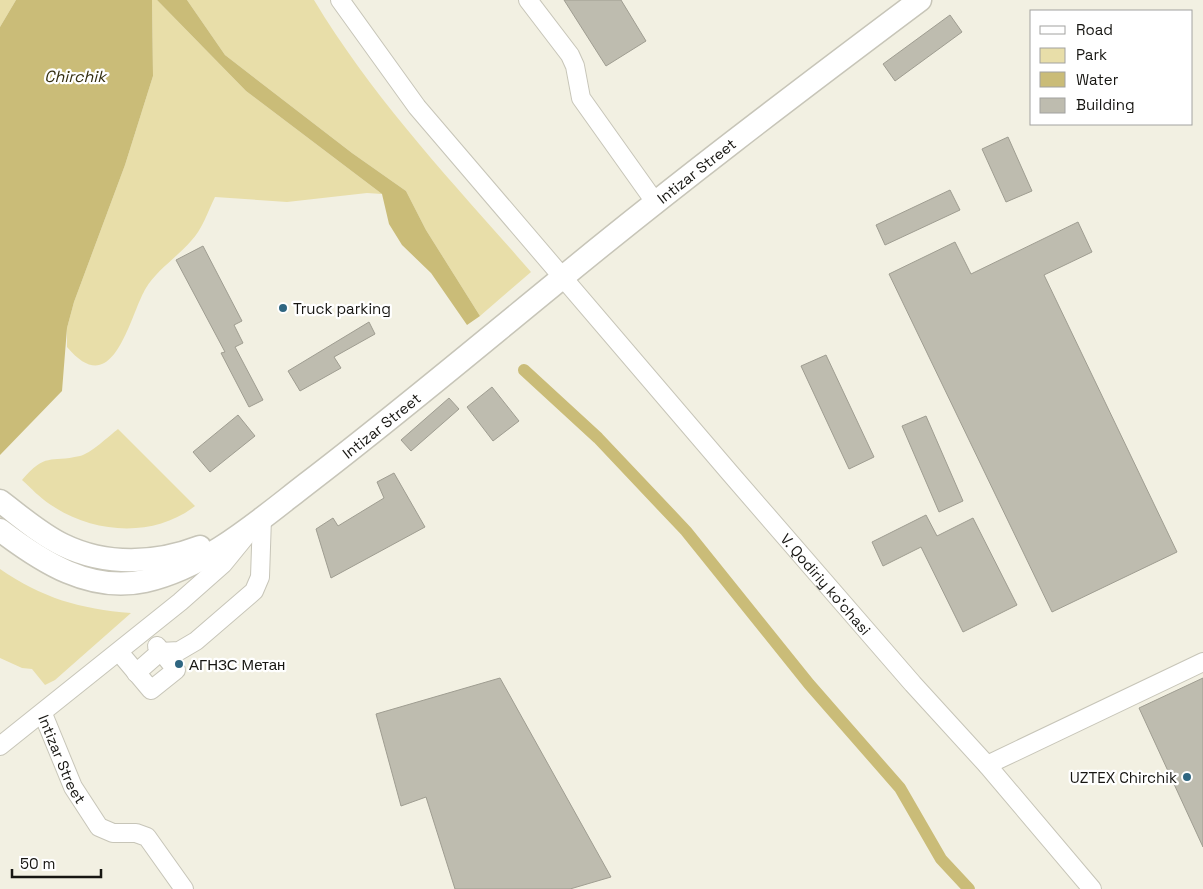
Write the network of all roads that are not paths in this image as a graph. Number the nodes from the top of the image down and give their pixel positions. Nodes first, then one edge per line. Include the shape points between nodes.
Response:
1 (340, 0) edge
2 (528, 0) edge
3 (920, 0) edge
4 (655, 202) junction
5 (562, 278) junction
6 (1, 502) edge
7 (262, 518) junction
8 (0, 530) edge
9 (149, 627) junction
10 (118, 652) junction
11 (160, 652) junction
12 (1203, 662) edge
13 (136, 673) junction
14 (43, 714) junction
15 (0, 746) edge
16 (987, 765) junction
17 (184, 889) edge
18 (1092, 889) edge

1 - 5 street, V. Qodiriy ko‘chasi via 417,107
2 - 4 street via 573,60 581,98
3 - 4 main road, Intizar Street
4 - 5 main road, Intizar Street
5 - 7 main road, Intizar Street via 357,446
5 - 16 street, V. Qodiriy ko‘chasi
6 - 7 main road via 63,545 87,554 124,560 150,560 179,554
7 - 8 main road via 201,559 166,574 132,583 96,580 60,569 37,558
7 - 9 street, Intizar Street via 222,564
7 - 11 street via 260,577 254,591 196,641 179,651
9 - 10 street, Intizar Street
9 - 11 street
10 - 13 street
10 - 14 street, Intizar Street
11 - 13 street
11 - 13 street via 176,670 151,690
12 - 16 street
14 - 15 street
14 - 17 street, Intizar Street via 73,787 99,827 113,833 136,833 146,837
16 - 18 street, V. Qodiriy ko‘chasi

